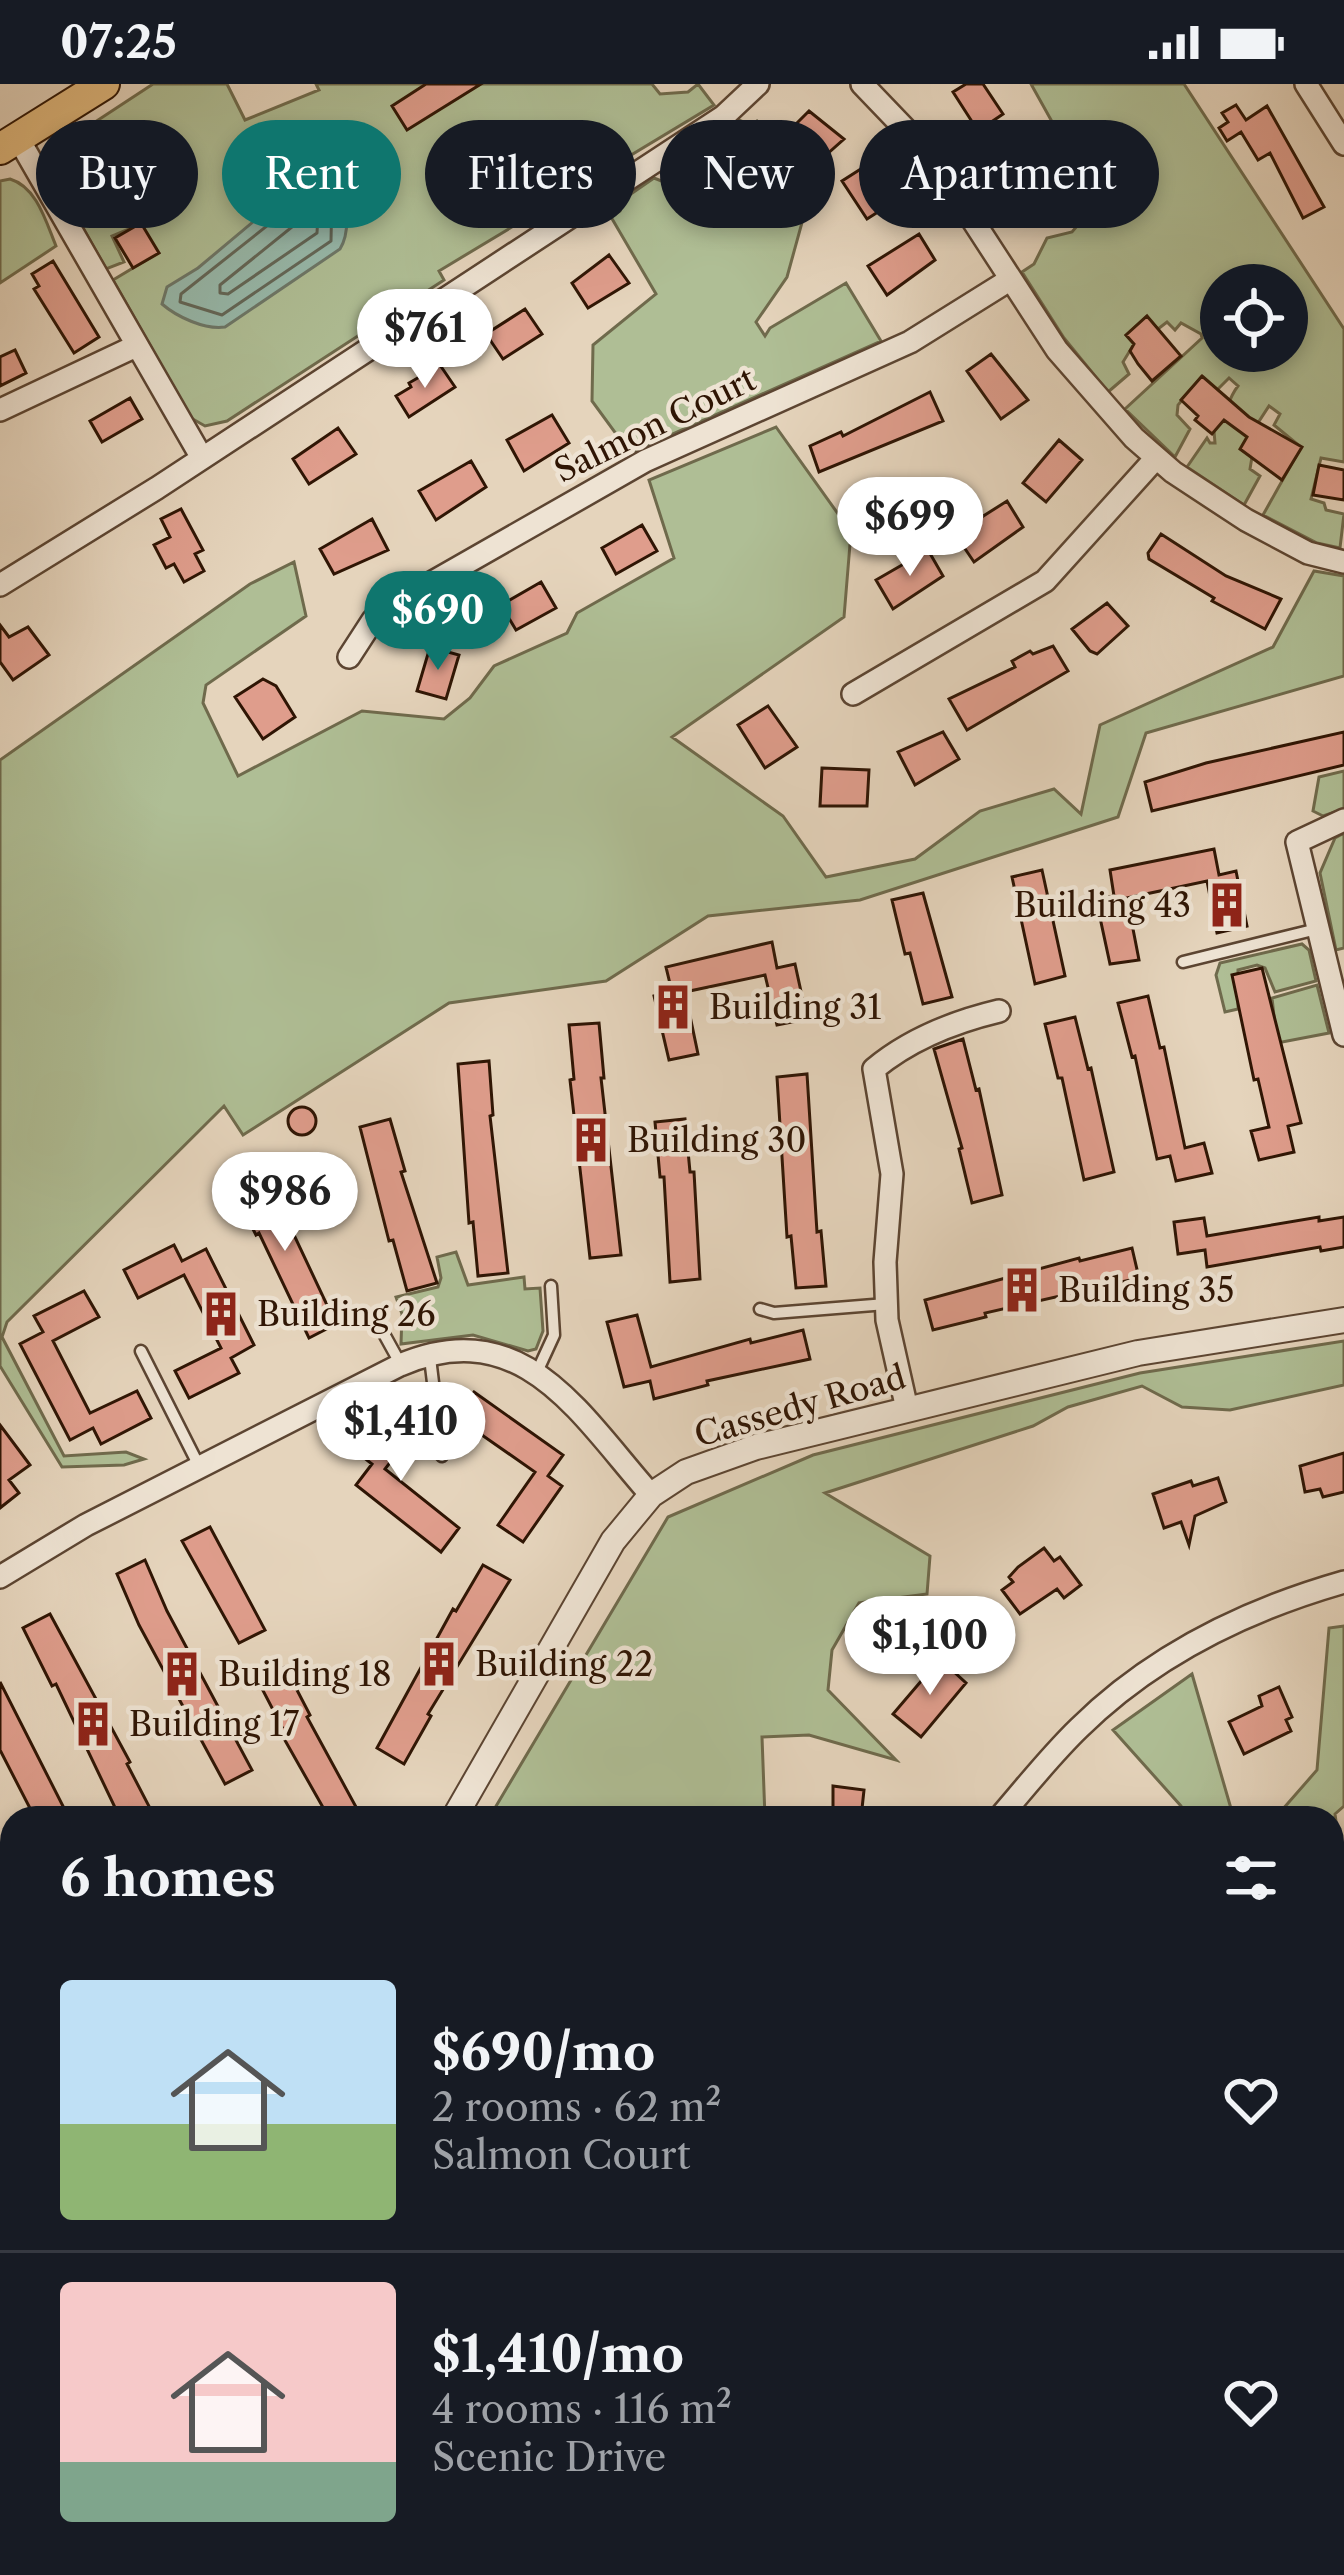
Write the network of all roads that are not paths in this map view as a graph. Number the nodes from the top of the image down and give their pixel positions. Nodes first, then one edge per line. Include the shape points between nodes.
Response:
1 (104, 84) edge
2 (758, 84) edge
3 (862, 84) edge
4 (1306, 84) edge
5 (9, 143) edge
6 (1344, 144) edge
7 (1011, 279) junction
8 (136, 346) junction
9 (0, 410) edge
10 (202, 458) junction
11 (1156, 458) junction
12 (1344, 562) edge
13 (0, 585) edge
14 (349, 657) dead end
15 (853, 694) dead end
16 (1344, 820) edge
17 (1317, 929) junction
18 (1183, 962) dead end
19 (999, 1011) dead end
20 (1344, 1034) edge
21 (550, 1286) dead end
22 (886, 1304) junction
23 (760, 1309) dead end
24 (1344, 1320) edge
25 (384, 1334) dead end
26 (141, 1351) dead end
27 (430, 1354) junction
28 (400, 1365) junction
29 (537, 1372) junction
30 (907, 1409) junction
31 (442, 1456) dead end
32 (199, 1466) junction
33 (651, 1495) junction
34 (0, 1577) edge
35 (1344, 1582) edge
36 (461, 1806) edge
37 (1010, 1806) edge

1 - 5 main road
2 - 10 street via 724,116
3 - 7 street via 931,155
4 - 6 street
5 - 8 street
7 - 11 street via 1084,385
7 - 14 street, Salmon Court via 910,342 606,482 389,607
8 - 9 street
8 - 10 street
10 - 13 street
11 - 12 street via 1275,537
11 - 15 street via 1045,581
16 - 17 street via 1297,842
17 - 18 lane
17 - 20 street
19 - 22 street via 900,1048 874,1070 892,1174
21 - 29 lane via 554,1335
22 - 23 lane
22 - 30 street
24 - 30 street, Cassedy Road via 1138,1353
25 - 28 lane
26 - 32 lane
27 - 28 street
27 - 29 street via 490,1352
27 - 31 lane
28 - 32 street via 231,1463
29 - 33 street
30 - 33 street, Cassedy Road via 718,1458
32 - 34 street
33 - 36 street, Cassedy Road via 613,1541
35 - 37 street via 1230,1624 1138,1678 1079,1727

